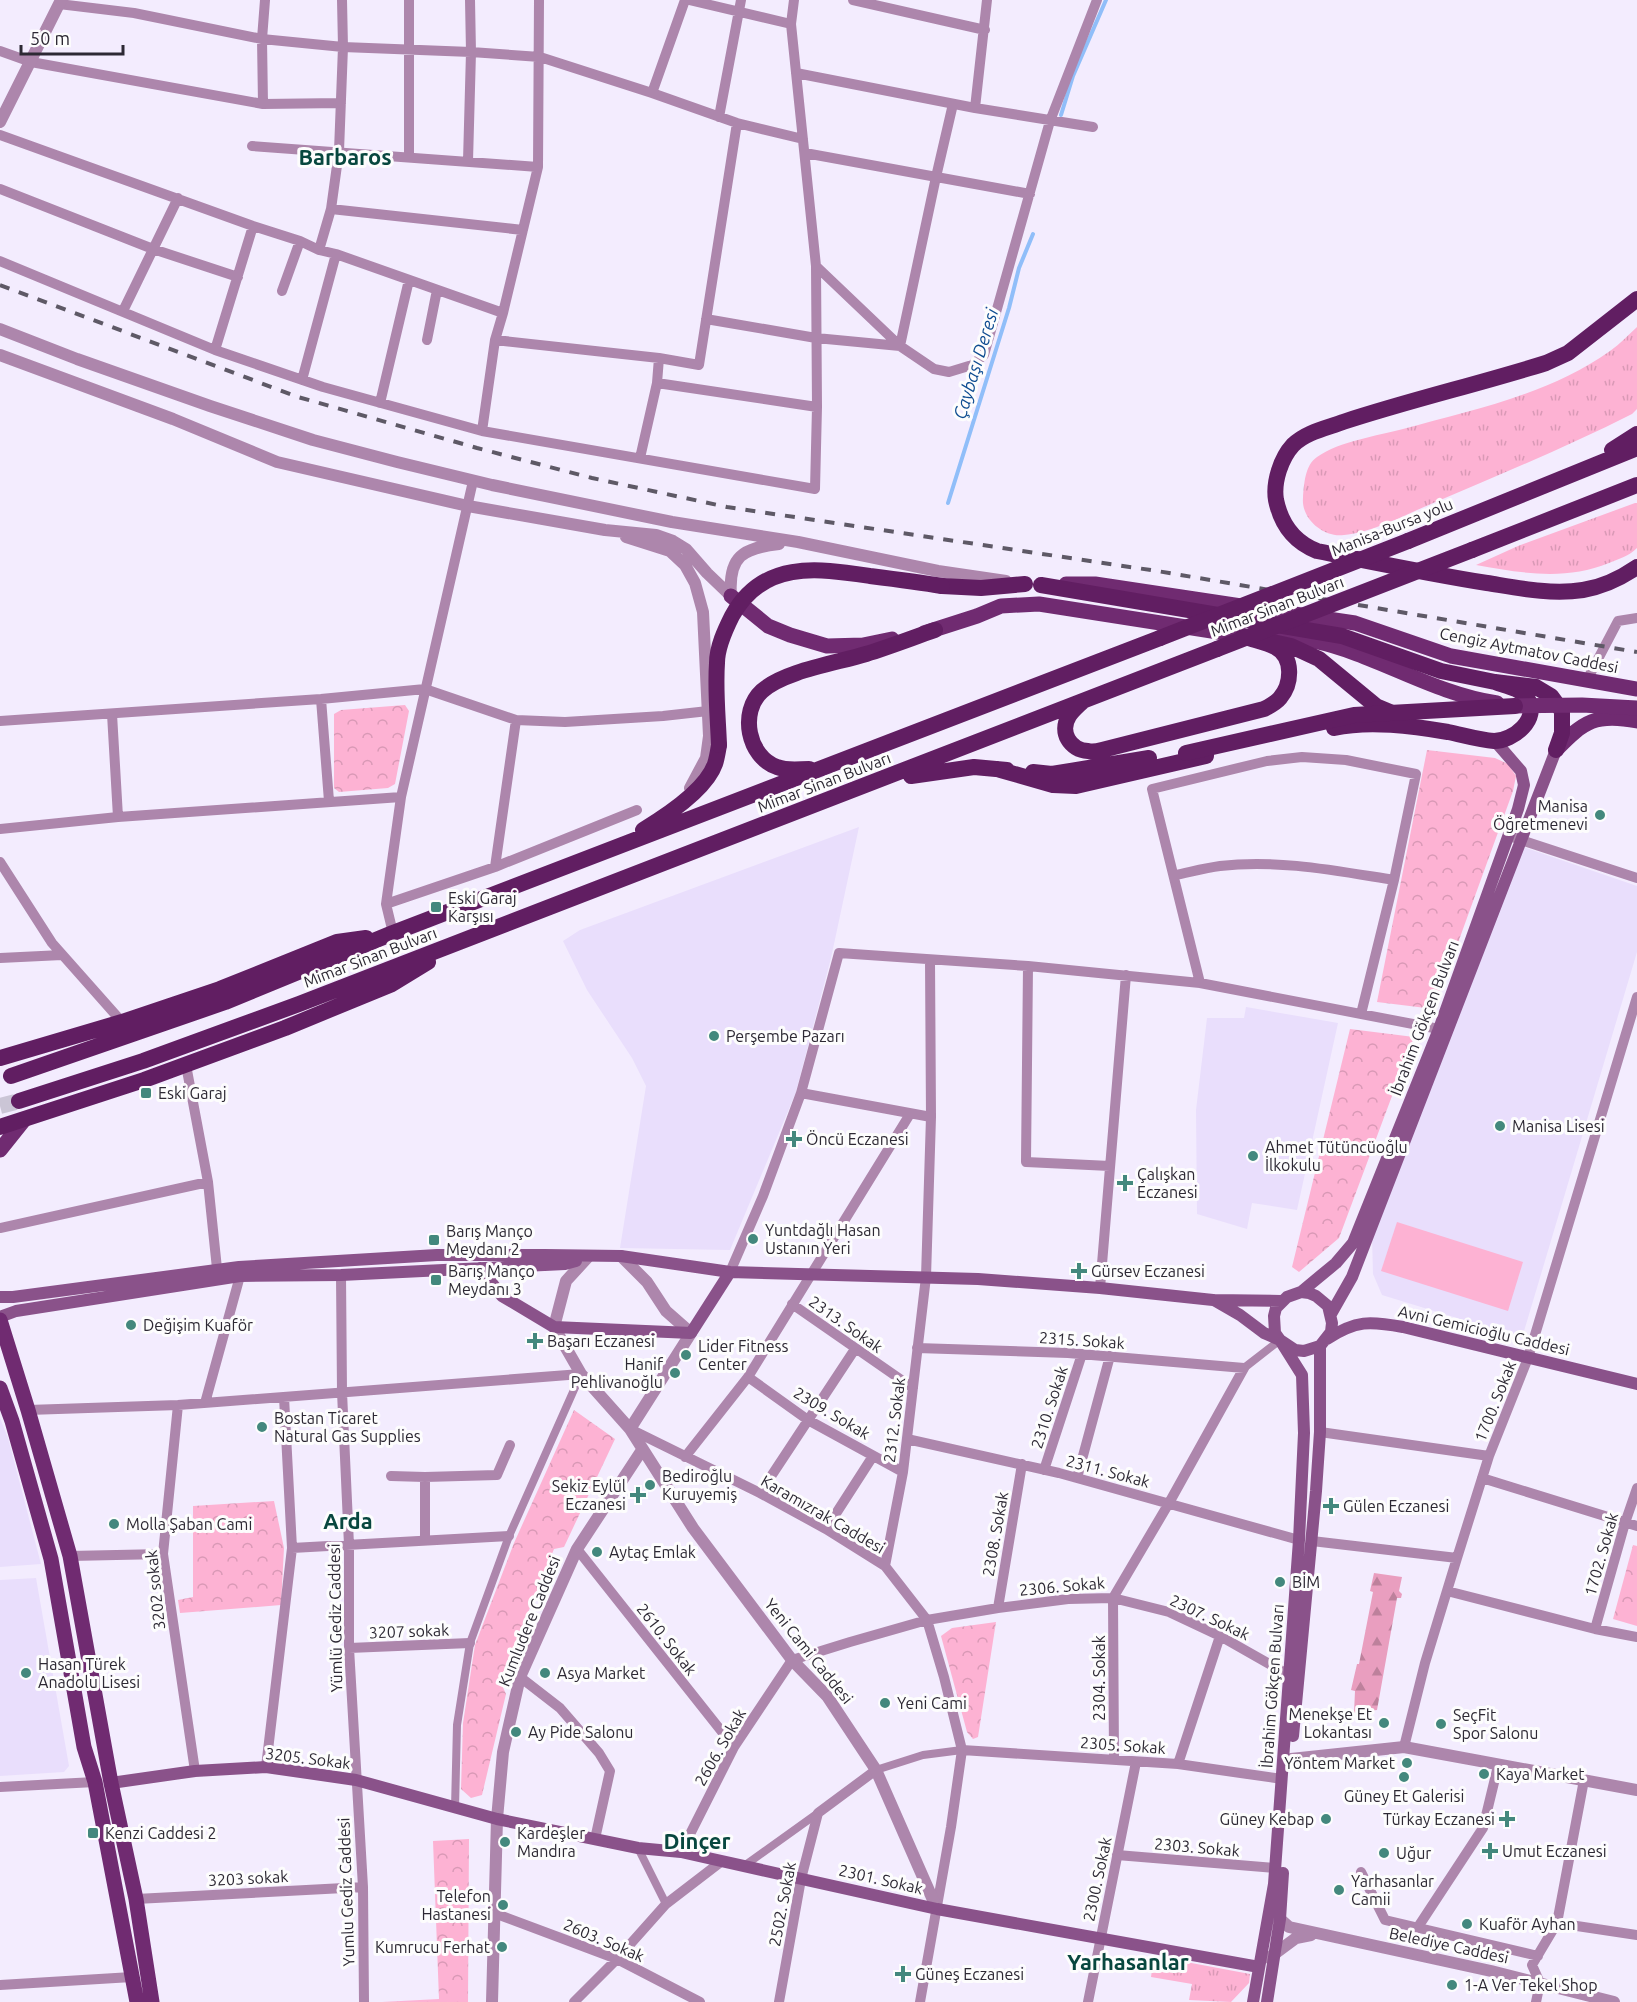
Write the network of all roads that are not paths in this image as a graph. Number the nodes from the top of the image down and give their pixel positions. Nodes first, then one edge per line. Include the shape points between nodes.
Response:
1 (265, 0) edge
2 (342, 0) edge
3 (409, 0) edge
4 (470, 0) edge
5 (539, 0) edge
6 (687, 0) edge
7 (741, 0) edge
8 (794, 0) edge
9 (853, 0) edge
10 (987, 0) edge
11 (1098, 0) edge
12 (60, 2) edge
13 (739, 13) junction
14 (790, 24) junction
15 (985, 30) junction
16 (262, 39) junction
17 (343, 47) junction
18 (409, 49) junction
19 (0, 51) edge
20 (471, 52) junction
21 (540, 57) junction
22 (31, 62) junction
23 (796, 73) junction
24 (652, 93) junction
25 (341, 103) junction
26 (263, 104) junction
27 (953, 104) junction
28 (975, 108) junction
29 (719, 117) junction
30 (0, 122) edge
31 (1050, 122) junction
32 (737, 123) junction
33 (1093, 127) dead end
34 (0, 135) edge
35 (803, 139) junction
36 (252, 146) dead end
37 (339, 152) junction
38 (805, 153) junction
39 (409, 156) junction
40 (468, 161) junction
41 (538, 167) junction
42 (936, 177) junction
43 (0, 189) edge
44 (1030, 194) junction
45 (178, 198) junction
46 (330, 209) junction
47 (253, 226) junction
48 (523, 230) junction
49 (300, 241) junction
50 (153, 249) junction
51 (319, 250) junction
52 (336, 254) junction
53 (0, 261) edge
54 (816, 266) junction
55 (238, 277) junction
56 (409, 280) junction
57 (437, 290) junction
58 (282, 291) dead end
59 (1637, 299) edge
60 (123, 311) junction
61 (503, 313) junction
62 (706, 319) junction
63 (0, 329) edge
64 (816, 338) junction
65 (427, 340) dead end
66 (495, 340) junction
67 (900, 346) junction
68 (215, 350) junction
69 (1, 357) edge
70 (659, 358) junction
71 (302, 380) junction
72 (657, 383) junction
73 (381, 403) junction
74 (817, 407) junction
75 (482, 430) junction
76 (1637, 434) edge
77 (1637, 448) edge
78 (640, 458) junction
79 (1575, 473) junction
80 (473, 480) junction
81 (1633, 488) edge
82 (468, 506) junction
83 (605, 530) junction
84 (798, 542) junction
85 (1637, 567) edge
86 (1033, 584) junction
87 (730, 596) junction
88 (1637, 618) edge
89 (935, 630) junction
90 (1243, 636) junction
91 (1587, 680) junction
92 (1495, 682) junction
93 (425, 689) junction
94 (1637, 689) edge
95 (321, 699) junction
96 (1083, 701) junction
97 (1515, 706) junction
98 (1637, 708) edge
99 (708, 711) junction
100 (112, 714) junction
101 (516, 720) junction
102 (0, 721) edge
103 (1637, 721) edge
104 (1428, 728) junction
105 (1495, 741) junction
106 (1556, 750) junction
107 (822, 768) junction
108 (997, 770) junction
109 (875, 782) junction
110 (401, 797) junction
111 (329, 801) junction
112 (674, 809) junction
113 (637, 810) dead end
114 (118, 817) junction
115 (0, 829) edge
116 (1516, 838) junction
117 (603, 854) junction
118 (0, 862) edge
119 (495, 867) junction
120 (1174, 875) junction
121 (1637, 878) edge
122 (1394, 880) junction
123 (386, 904) junction
124 (393, 933) junction
125 (462, 941) junction
126 (62, 955) junction
127 (0, 958) edge
128 (930, 960) junction
129 (1028, 966) junction
130 (1126, 975) junction
131 (1200, 983) junction
132 (1637, 997) edge
133 (1361, 1014) junction
134 (122, 1022) junction
135 (1439, 1029) junction
136 (0, 1058) edge
137 (186, 1065) junction
138 (10, 1076) dead end
139 (801, 1093) junction
140 (19, 1101) tunnel mouth
141 (910, 1113) junction
142 (0, 1115) edge
143 (931, 1117) junction
144 (24, 1120) junction
145 (0, 1126) edge
146 (0, 1150) edge
147 (1110, 1166) junction
148 (208, 1182) junction
149 (0, 1228) edge
150 (621, 1256) junction
151 (588, 1257) junction
152 (480, 1268) junction
153 (240, 1271) junction
154 (730, 1272) junction
155 (217, 1274) junction
156 (341, 1275) junction
157 (811, 1275) junction
158 (926, 1277) junction
159 (1100, 1288) junction
160 (1301, 1292) junction
161 (0, 1297) edge
162 (1213, 1300) junction
163 (1281, 1301) junction
164 (792, 1304) junction
165 (1331, 1314) junction
166 (0, 1318) edge
167 (554, 1327) junction
168 (691, 1333) junction
169 (1280, 1340) junction
170 (1323, 1343) junction
171 (917, 1348) junction
172 (855, 1349) junction
173 (1082, 1354) junction
174 (1110, 1356) junction
175 (1528, 1358) junction
176 (1244, 1368) junction
177 (581, 1374) junction
178 (748, 1377) junction
179 (1637, 1384) edge
180 (0, 1388) edge
181 (913, 1388) junction
182 (342, 1392) junction
183 (284, 1397) junction
184 (205, 1403) junction
185 (178, 1405) junction
186 (28, 1410) junction
187 (808, 1420) junction
188 (630, 1429) junction
189 (1320, 1432) junction
190 (906, 1439) junction
191 (510, 1445) dead end
192 (642, 1450) junction
193 (873, 1456) junction
194 (1489, 1456) junction
195 (686, 1457) junction
196 (1022, 1464) junction
197 (1044, 1470) junction
198 (903, 1472) junction
199 (391, 1476) dead end
200 (425, 1477) junction
201 (1077, 1478) junction
202 (1482, 1478) junction
203 (1637, 1488) edge
204 (760, 1493) junction
205 (1169, 1503) junction
206 (1625, 1523) junction
207 (1637, 1526) edge
208 (825, 1529) junction
209 (509, 1536) junction
210 (1299, 1540) junction
211 (425, 1541) junction
212 (1312, 1541) junction
213 (349, 1545) junction
214 (292, 1548) junction
215 (577, 1549) junction
216 (163, 1554) junction
217 (70, 1556) junction
218 (50, 1557) junction
219 (1457, 1558) junction
220 (885, 1566) junction
221 (1447, 1591) junction
222 (1113, 1598) junction
223 (998, 1608) junction
224 (927, 1620) junction
225 (1595, 1629) junction
226 (1221, 1636) junction
227 (1637, 1637) edge
228 (470, 1643) junction
229 (350, 1648) junction
230 (792, 1660) junction
231 (1289, 1675) junction
232 (520, 1677) junction
233 (734, 1747) junction
234 (1404, 1747) junction
235 (962, 1750) junction
236 (1114, 1759) junction
237 (1291, 1759) junction
238 (1136, 1762) junction
239 (1178, 1764) junction
240 (1498, 1766) junction
241 (266, 1767) junction
242 (876, 1770) junction
243 (195, 1771) junction
244 (1282, 1779) junction
245 (356, 1780) junction
246 (1584, 1780) junction
247 (95, 1782) junction
248 (111, 1783) junction
249 (0, 1787) edge
250 (1637, 1791) edge
251 (455, 1808) junction
252 (818, 1813) junction
253 (497, 1819) junction
254 (595, 1839) junction
255 (638, 1848) junction
256 (681, 1852) junction
257 (1117, 1855) junction
258 (722, 1861) junction
259 (744, 1866) junction
260 (1275, 1868) junction
261 (1361, 1872) dead end
262 (801, 1879) junction
263 (363, 1887) junction
264 (136, 1899) junction
265 (666, 1904) junction
266 (937, 1909) junction
267 (494, 1913) junction
268 (1280, 1919) junction
269 (1557, 1923) junction
270 (1418, 1927) junction
271 (1318, 1934) junction
272 (1637, 1935) edge
273 (1100, 1938) junction
274 (1275, 1952) junction
275 (1538, 1956) junction
276 (617, 1959) junction
277 (1259, 1967) junction
278 (132, 1977) junction
279 (1540, 1983) junction
280 (0, 1985) edge
281 (136, 2002) edge
282 (152, 2002) edge
283 (352, 2002) edge
284 (364, 2002) edge
285 (492, 2002) edge
286 (574, 2002) edge
287 (700, 2002) edge
288 (779, 2002) edge
289 (920, 2002) edge
290 (1088, 2002) edge
291 (1253, 2002) edge
292 (1268, 2002) edge
293 (1536, 2002) edge
294 (1614, 2002) edge

1 - 16 street
2 - 17 street
3 - 18 street
4 - 20 street
5 - 21 street
6 - 13 street
6 - 24 street
7 - 13 street
8 - 14 street
9 - 15 street
10 - 15 street
11 - 31 street
12 - 16 street
12 - 22 street
13 - 14 street
13 - 29 street
14 - 23 street
15 - 28 street
16 - 17 street
16 - 26 street
17 - 18 street
17 - 25 street
18 - 20 street
18 - 39 street
19 - 22 street
20 - 21 street
20 - 40 street
21 - 24 street
21 - 41 street
22 - 26 street
22 - 30 street
23 - 27 street
23 - 35 street
24 - 29 street
25 - 26 street
25 - 37 street
27 - 28 street
27 - 42 street
28 - 31 street
29 - 32 street
31 - 33 street
31 - 44 street
32 - 35 street
32 - 62 street
34 - 45 street
35 - 38 street
36 - 37 street
37 - 39 street
37 - 46 street
38 - 42 street
38 - 54 street
39 - 40 street
40 - 41 street
41 - 48 street
42 - 44 street
42 - 67 street
43 - 50 street
44 - 67 street via 984,355 972,365 949,372 934,369
45 - 47 street
45 - 50 street
46 - 48 street
46 - 51 street
47 - 49 street
47 - 55 street
48 - 61 street
49 - 51 street
49 - 58 street
50 - 55 street
50 - 60 street
51 - 52 street
52 - 56 street
52 - 71 street
53 - 60 street
54 - 64 street
54 - 67 street
55 - 68 street
56 - 57 street
56 - 73 street
57 - 61 street
57 - 65 street
59 - 85 highway via 1568,353 1546,363 1312,433 1286,453 1276,496 1282,519 1294,538 1317,551 1351,558 1476,582 1553,591 1584,590
60 - 68 street
61 - 66 street
62 - 64 street
62 - 70 street via 699,365
63 - 80 street via 313,440
64 - 67 street
64 - 74 street
66 - 70 street
66 - 75 street
68 - 71 street
69 - 82 street via 173,419 277,462
70 - 72 street
71 - 73 street
72 - 74 street
72 - 78 street
73 - 75 street
74 - 78 street via 815,489
75 - 78 street
76 - 79 highway
77 - 79 highway, Manisa-Bursa yolu
79 - 107 highway, Manisa-Bursa yolu, bridge
80 - 82 street
80 - 84 street via 672,522
81 - 96 highway, Mimar Sinan Bulvarı, bridge
82 - 83 street
82 - 93 street
83 - 87 street via 656,535 673,541 696,558
83 - 99 street via 670,551 685,565 703,612
84 - 86 street via 938,571
84 - 87 street via 756,546 744,552 731,574
86 - 91 main road, Cengiz Aytmatov Caddesi via 1095,584 1354,623 1451,656
86 - 92 highway via 1342,636 1441,671
86 - 112 highway, bridge via 942,586 825,569 797,570 767,580 737,608 720,644 719,745 715,765 708,778
87 - 89 main road via 768,626 826,646 863,645
88 - 91 street via 1618,621
89 - 90 main road via 1001,606 1040,604
89 - 107 highway via 781,679 761,692 748,722 760,757 777,768
90 - 96 highway via 1277,647 1287,660 1290,672 1285,690 1264,709 1086,752 1074,747 1064,726
90 - 97 main road, bridge via 1313,640 1461,696
90 - 104 highway via 1291,646 1319,659 1376,706
91 - 94 main road, Cengiz Aytmatov Caddesi
92 - 105 highway via 1518,690 1530,707 1529,719 1522,729
92 - 106 highway via 1536,687 1551,696 1562,711 1562,733
93 - 95 street
93 - 101 street
93 - 110 street
95 - 100 street
95 - 111 street
96 - 109 highway, Mimar Sinan Bulvarı
97 - 98 main road, bridge
97 - 108 highway, bridge via 1354,715 1186,753 1052,774
99 - 101 street via 565,722
99 - 112 street via 706,758 698,777
100 - 102 street
100 - 114 street
101 - 119 street
103 - 106 main road via 1590,721
104 - 105 highway
104 - 108 highway via 1354,723 1076,786 1053,785
105 - 116 main road, İbrahim Gökçen Bulvarı via 1521,771 1524,785
106 - 116 main road, İbrahim Gökçen Bulvarı
107 - 117 highway, Manisa-Bursa yolu
108 - 109 highway via 974,767
109 - 125 highway, Mimar Sinan Bulvarı
110 - 111 street
110 - 123 street
111 - 114 street
112 - 117 highway
113 - 119 street
114 - 115 street
116 - 121 street
116 - 135 main road, İbrahim Gökçen Bulvarı
116 - 165 main road, İbrahim Gökçen Bulvarı via 1352,1277
117 - 124 highway
118 - 126 street
119 - 123 street
120 - 122 street via 1221,866 1281,864
120 - 122 street via 1152,789 1267,761 1302,757 1346,760 1416,774
120 - 131 street
122 - 133 street
123 - 124 street
124 - 134 highway via 337,942 220,989
124 - 138 highway via 225,1002
125 - 137 highway via 392,984
125 - 140 highway, Mimar Sinan Bulvarı via 143,1061
126 - 127 street
126 - 134 street
128 - 129 street
128 - 139 street via 839,953
128 - 143 street, 2312. Sokak
129 - 130 street
129 - 147 street via 1026,1162
130 - 131 street
130 - 147 street
131 - 133 street
132 - 175 street, 1700. Sokak
133 - 135 street
134 - 136 highway
135 - 160 main road, İbrahim Gökçen Bulvarı via 1353,1243
137 - 144 highway
137 - 148 street
139 - 141 street
139 - 154 street
141 - 143 street
141 - 157 street
142 - 144 highway
143 - 158 street, 2312. Sokak
144 - 145 highway
144 - 146 main road
147 - 159 street
148 - 149 street
148 - 155 street
150 - 151 main road
150 - 154 main road
150 - 168 street via 647,1282 666,1311
151 - 152 main road via 565,1264
151 - 153 main road via 437,1255
151 - 167 street via 566,1281
152 - 156 main road
152 - 167 main road via 502,1296
153 - 155 main road
153 - 156 main road
153 - 184 street
154 - 157 main road
154 - 168 main road
155 - 161 main road
155 - 166 main road via 16,1311
156 - 182 street, Yümlü Gediz Caddesi
157 - 158 main road
157 - 164 street
158 - 159 main road
158 - 171 street, 2312. Sokak
159 - 162 main road
160 - 163 main road
160 - 165 main road via 1317,1296
162 - 163 main road
162 - 169 main road
163 - 169 main road via 1274,1316 1275,1333
164 - 172 street, 2313. Sokak
164 - 178 street
165 - 170 main road via 1331,1332
166 - 186 main road
167 - 168 main road
167 - 177 street, Yeni Cami Caddesi
168 - 188 street
169 - 170 main road via 1295,1350 1312,1350
169 - 176 street
169 - 210 main road, İbrahim Gökçen Bulvarı via 1302,1375 1304,1433
170 - 175 main road, Avni Gemicioğlu Caddesi via 1343,1329 1374,1322
170 - 189 main road, İbrahim Gökçen Bulvarı
171 - 173 street, 2315. Sokak
171 - 181 street, 2312. Sokak
172 - 181 street, 2313. Sokak
172 - 187 street
173 - 174 street, 2315. Sokak
173 - 197 street, 2310. Sokak
174 - 176 street, 2315. Sokak
174 - 201 street
175 - 179 main road, Avni Gemicioğlu Caddesi
175 - 194 street, 1700. Sokak
176 - 205 street, 2306. Sokak
177 - 182 street
177 - 188 street, Yeni Cami Caddesi
177 - 209 street
178 - 187 street, 2309. Sokak
178 - 195 street
180 - 218 main road
181 - 190 street, 2312. Sokak
182 - 183 street
182 - 213 street, Yümlü Gediz Caddesi
183 - 184 street
183 - 214 street
184 - 185 street
185 - 186 street
185 - 216 street, 3202 sokak
186 - 217 main road
187 - 193 street, 2309. Sokak
187 - 204 street
188 - 192 street, Yeni Cami Caddesi
188 - 195 street, Karamızrak Caddesi
189 - 194 street
189 - 212 main road, İbrahim Gökçen Bulvarı
190 - 196 street, 2311. Sokak
190 - 198 street, 2312. Sokak
191 - 200 street via 497,1475
192 - 215 street, Kumludere Caddesi
192 - 230 street, Yeni Cami Caddesi via 693,1528
193 - 198 street, 2309. Sokak
193 - 208 street
194 - 202 street, 1700. Sokak
195 - 204 street, Karamızrak Caddesi
196 - 197 street, 2311. Sokak
196 - 223 street, 2308. Sokak
197 - 201 street, 2311. Sokak
198 - 220 street, 2312. Sokak
199 - 200 street
200 - 211 street
201 - 205 street, 2311. Sokak
202 - 206 street
202 - 219 street, 1700. Sokak
203 - 206 street, 1702. Sokak
204 - 208 street, Karamızrak Caddesi
205 - 210 street, 2311. Sokak
205 - 222 street, 2306. Sokak
206 - 207 street
206 - 225 street, 1702. Sokak
208 - 220 street, Karamızrak Caddesi
209 - 211 street
209 - 228 street
210 - 231 main road, İbrahim Gökçen Bulvarı
211 - 213 street
212 - 219 street
212 - 237 main road, İbrahim Gökçen Bulvarı
213 - 214 street
213 - 229 street, Yümlü Gediz Caddesi
214 - 241 street
215 - 232 street, Kumludere Caddesi
215 - 233 street, 2610. Sokak
216 - 217 street
216 - 243 street, 3202 sokak
217 - 218 main road
217 - 248 main road
218 - 247 main road via 84,1747
219 - 221 street, 1700. Sokak
220 - 224 street, Karamızrak Caddesi
221 - 225 street
221 - 234 street, 1700. Sokak
222 - 223 street, 2306. Sokak
222 - 226 street, 2307. Sokak via 1170,1612
222 - 236 street, 2304. Sokak
223 - 224 street, 2306. Sokak
224 - 230 street, 2306. Sokak
224 - 235 street, Karamızrak Caddesi
225 - 227 street
226 - 231 street, 2307. Sokak
226 - 239 street
228 - 229 street, 3207 sokak
228 - 251 street via 457,1725
229 - 245 street, Yümlü Gediz Caddesi
230 - 233 street, 2606. Sokak
230 - 242 street, Yeni Cami Caddesi via 827,1696
231 - 244 main road, İbrahim Gökçen Bulvarı
232 - 253 street, Kumludere Caddesi via 503,1752
232 - 254 street via 560,1708 599,1753 610,1772
233 - 256 street, 2606. Sokak
234 - 237 street
234 - 240 street
235 - 236 street, 2305. Sokak
235 - 242 street via 922,1755
235 - 266 street
236 - 238 street, 2305. Sokak
237 - 268 main road, İbrahim Gökçen Bulvarı
238 - 239 street, 2305. Sokak
238 - 257 street, 2300. Sokak
239 - 244 street, 2305. Sokak
240 - 246 street
240 - 270 street via 1483,1827
241 - 243 main road, 3205. Sokak
241 - 245 main road, 3205. Sokak
242 - 252 street
242 - 266 street, Yeni Cami Caddesi
243 - 248 main road, 3205. Sokak
244 - 260 main road, İbrahim Gökçen Bulvarı
245 - 251 main road, 3205. Sokak
245 - 263 street, Yumlu Gediz Caddesi
246 - 250 street
246 - 269 street
247 - 248 main road
247 - 249 street
247 - 278 main road
248 - 264 main road
251 - 253 main road, 3205. Sokak
252 - 259 street
252 - 262 street, 2502. Sokak
253 - 254 main road, 2301. Sokak
253 - 267 street, Kumludere Caddesi
254 - 255 main road, 2301. Sokak
255 - 256 main road, 2301. Sokak
255 - 265 street
256 - 258 main road, 2301. Sokak
257 - 260 street, 2303. Sokak
257 - 273 street, 2300. Sokak
258 - 259 main road, 2301. Sokak
258 - 265 street
259 - 262 main road, 2301. Sokak
260 - 277 main road, İbrahim Gökçen Bulvarı
261 - 270 street via 1385,1920
262 - 266 main road, 2301. Sokak
262 - 288 street, 2502. Sokak
263 - 264 street, 3203 sokak
263 - 284 street, Yumlu Gediz Caddesi
264 - 282 main road
265 - 276 street
266 - 273 main road, 2301. Sokak
266 - 289 street
267 - 276 street, 2603. Sokak
267 - 285 street, Kumludere Caddesi
268 - 271 street, Belediye Caddesi via 1289,1927
268 - 274 main road, İbrahim Gökçen Bulvarı
269 - 272 street
269 - 275 street
270 - 275 street
271 - 274 street via 1296,1938
271 - 279 street, Belediye Caddesi
273 - 277 main road, 2301. Sokak
273 - 290 street, 2300. Sokak
274 - 277 street
274 - 292 main road, İbrahim Gökçen Bulvarı
275 - 279 street via 1532,1965
276 - 286 street
276 - 287 street, 2603. Sokak
277 - 291 main road, İbrahim Gökçen Bulvarı
278 - 280 street
278 - 281 main road
279 - 293 street
279 - 294 street, Belediye Caddesi
283 - 284 street

